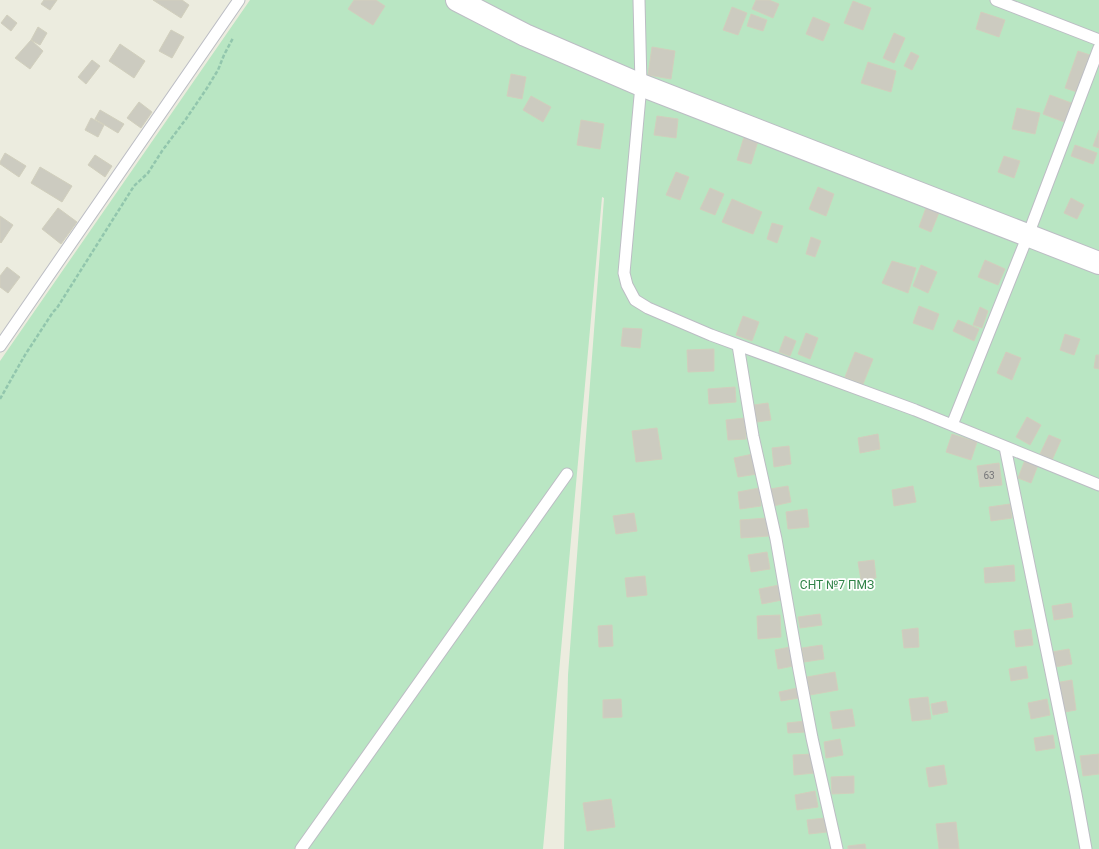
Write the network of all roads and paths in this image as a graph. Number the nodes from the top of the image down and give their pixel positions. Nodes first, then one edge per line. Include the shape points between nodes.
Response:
1 (239, 0) edge
2 (456, 0) edge
3 (639, 0) edge
4 (996, 0) edge
5 (234, 36) dead end
6 (1099, 40) edge
7 (1099, 48) edge
8 (641, 85) junction
9 (1028, 235) junction
10 (1099, 264) edge
11 (738, 345) junction
12 (0, 346) edge
13 (0, 399) edge
14 (952, 425) junction
15 (1005, 447) junction
16 (568, 474) dead end
17 (1099, 485) edge
18 (301, 849) edge
19 (837, 849) edge
20 (1086, 849) edge

1 - 12 lane
2 - 8 street via 525,35
3 - 8 lane
4 - 6 lane
5 - 13 path via 207,88 148,172 134,186
7 - 9 lane
8 - 9 street
8 - 11 lane via 624,274 627,285 635,300 648,308
9 - 10 street
9 - 14 lane
11 - 14 lane
11 - 19 lane via 753,436 776,539 812,738
14 - 15 lane
15 - 17 lane
15 - 20 lane
16 - 18 lane

